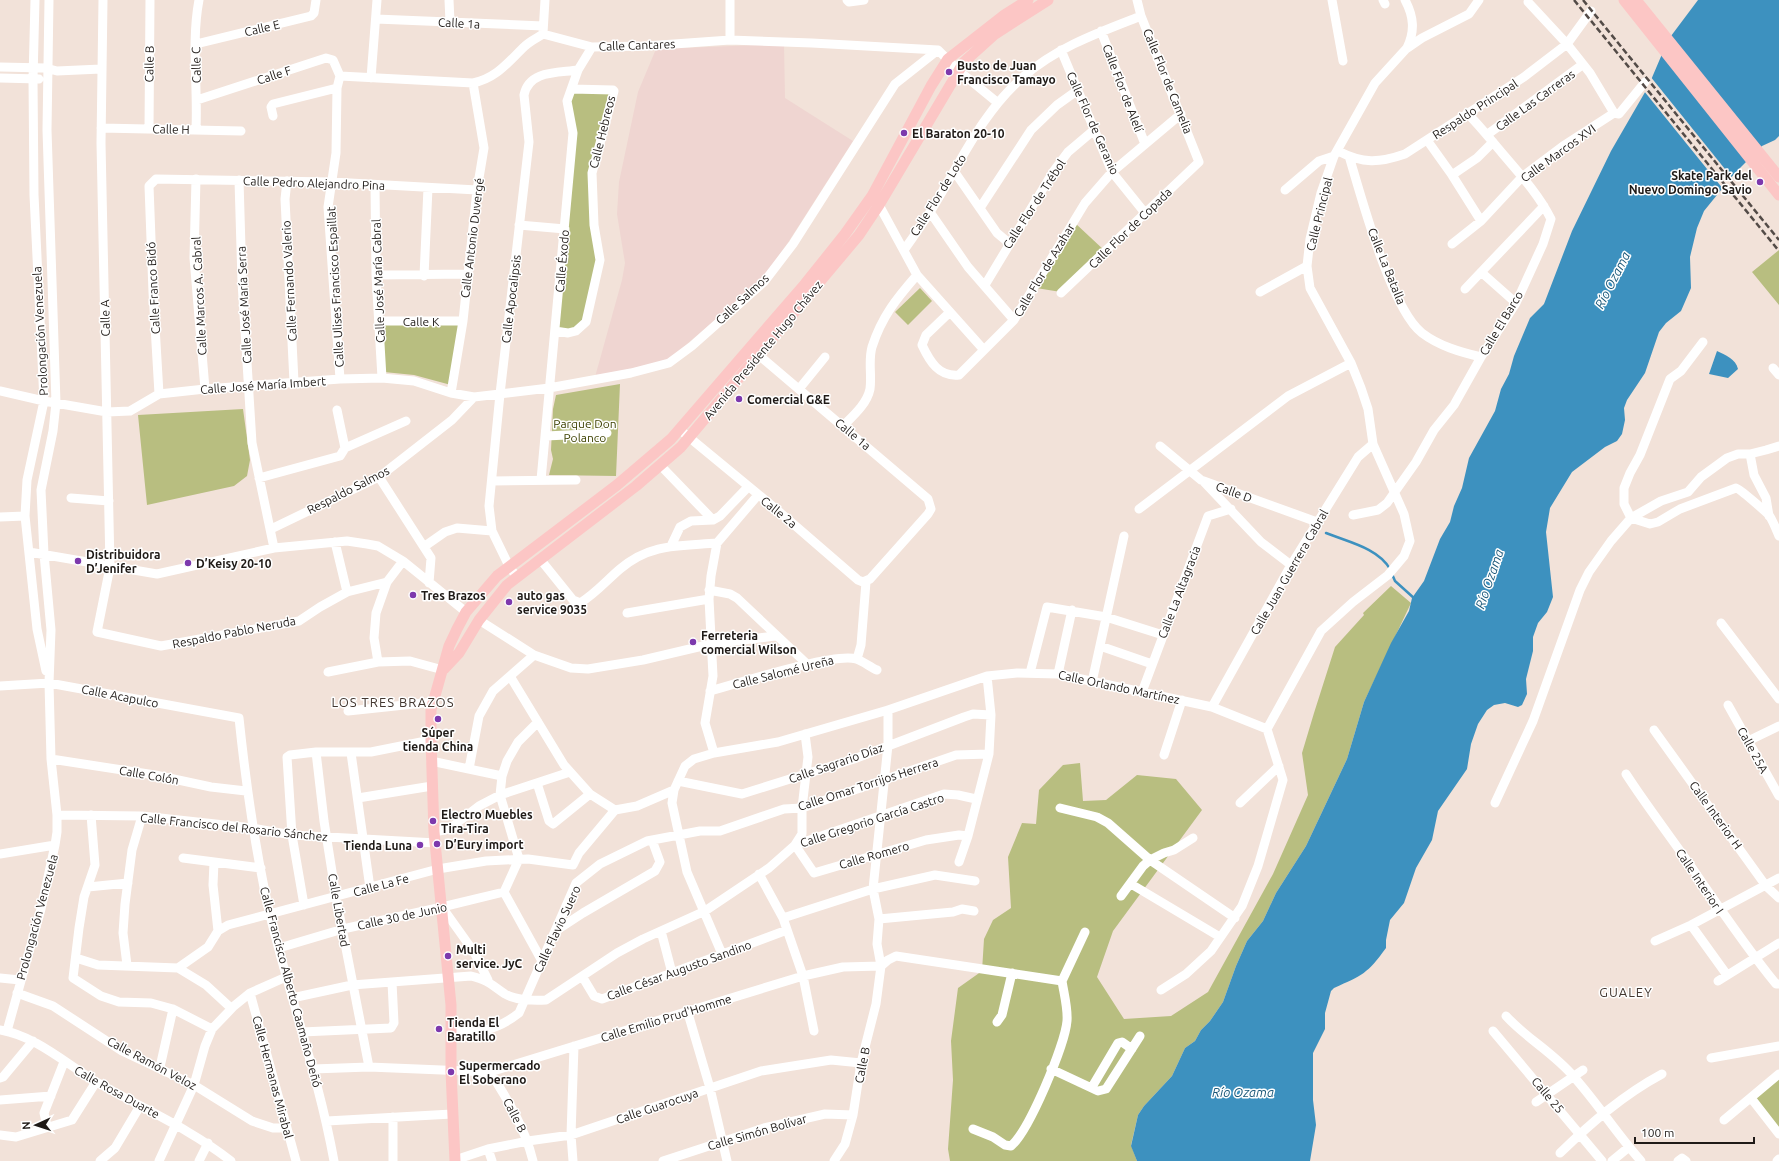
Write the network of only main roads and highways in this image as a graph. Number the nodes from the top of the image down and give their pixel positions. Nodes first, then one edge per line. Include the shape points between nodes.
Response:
1 (1028, 0) edge
2 (1048, 0) edge
3 (1624, 0) edge
4 (1636, 0) edge
5 (1779, 177) edge
6 (1779, 195) edge
7 (876, 200) junction
8 (449, 646) junction
9 (459, 653) junction
10 (443, 670) junction
11 (455, 1160) edge

1 - 7 main road, Avenida Presidente Hugo Chávez via 948,59 931,86
2 - 7 main road, Avenida Presidente Hugo Chávez via 995,34 964,62
3 - 6 main road
4 - 5 main road
7 - 8 main road, Avenida Presidente Hugo Chávez via 671,439 617,486 509,566 466,612
7 - 9 main road, Avenida Presidente Hugo Chávez via 859,235 688,437 636,486 507,584
8 - 9 main road via 451,653
8 - 10 main road, Avenida Presidente Hugo Chávez
9 - 10 main road, Avenida Presidente Hugo Chávez
10 - 11 main road, Avenida Presidente Hugo Chávez via 431,710 431,761 434,832 452,1032

